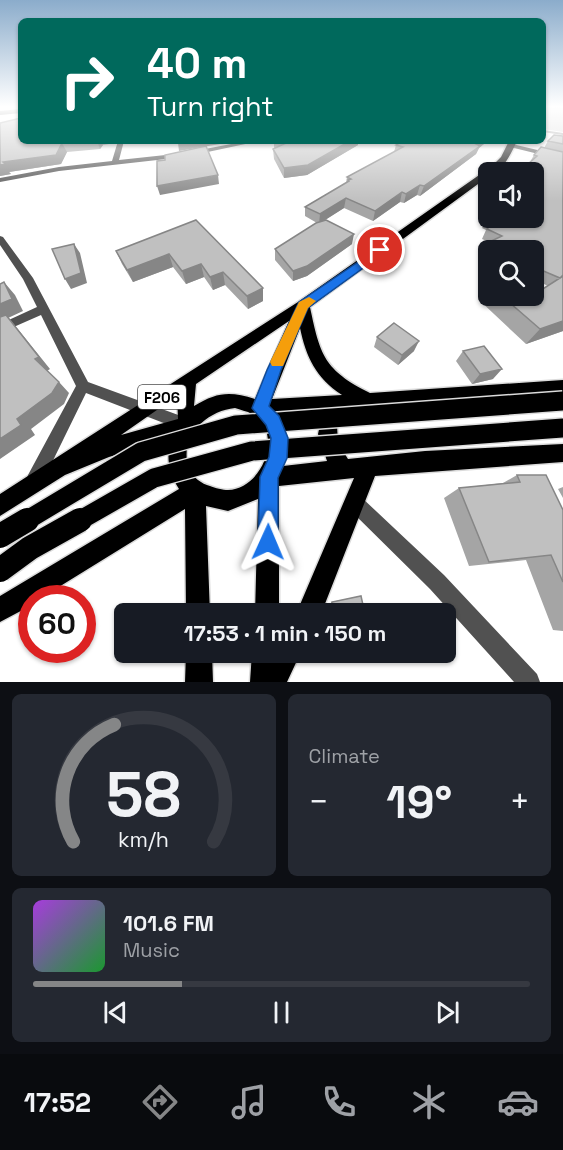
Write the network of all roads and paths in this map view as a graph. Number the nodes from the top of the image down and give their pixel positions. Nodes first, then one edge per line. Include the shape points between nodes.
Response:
1 (120, 144) edge
2 (241, 144) edge
3 (513, 144) edge
4 (563, 158) edge
5 (115, 161) junction
6 (0, 180) edge
7 (0, 239) edge
8 (303, 306) junction
9 (44, 309) junction
10 (0, 329) edge
11 (188, 380) junction
12 (83, 386) junction
13 (563, 387) edge
14 (371, 401) junction
15 (563, 401) edge
16 (335, 404) junction
17 (260, 408) junction
18 (144, 409) junction
19 (187, 425) junction
20 (563, 428) edge
21 (563, 453) edge
22 (369, 467) junction
23 (58, 468) junction
24 (344, 469) junction
25 (269, 477) junction
26 (32, 485) junction
27 (195, 491) junction
28 (354, 502) junction
29 (0, 506) edge
30 (0, 536) edge
31 (0, 570) edge
32 (198, 603) edge
33 (267, 603) edge
34 (313, 603) edge
35 (0, 610) edge
36 (199, 663) edge
37 (265, 663) edge
38 (282, 663) edge
39 (199, 682) edge
40 (264, 682) edge
41 (273, 682) edge
42 (529, 682) edge

1 - 5 street
2 - 5 street via 184,155
3 - 4 street
3 - 8 main road, F206 via 495,168
5 - 6 street
7 - 9 street
8 - 11 main road, F206
8 - 14 main road via 311,346 321,370 339,386
8 - 17 main road
9 - 10 street
9 - 12 street
11 - 18 main road, F206
11 - 19 main road
12 - 18 street
12 - 26 street
13 - 14 main road
14 - 16 main road
15 - 30 main road, bridge via 236,425 141,452
16 - 17 main road
16 - 24 main road via 326,430 328,444
17 - 19 main road via 249,402 222,401 197,414
17 - 25 main road via 273,421 279,438 278,458
18 - 19 street
18 - 23 main road, F206
19 - 23 main road
19 - 27 main road via 180,438 178,467
20 - 31 main road, bridge via 252,451 154,478 30,548
21 - 22 main road
22 - 24 main road
22 - 28 main road
23 - 26 main road
24 - 25 main road
25 - 27 main road via 254,492 234,500 213,500
25 - 33 main road
26 - 29 main road
27 - 32 main road
27 - 35 main road
28 - 34 main road
28 - 42 street via 437,582
36 - 39 main road
37 - 40 main road
38 - 41 main road

